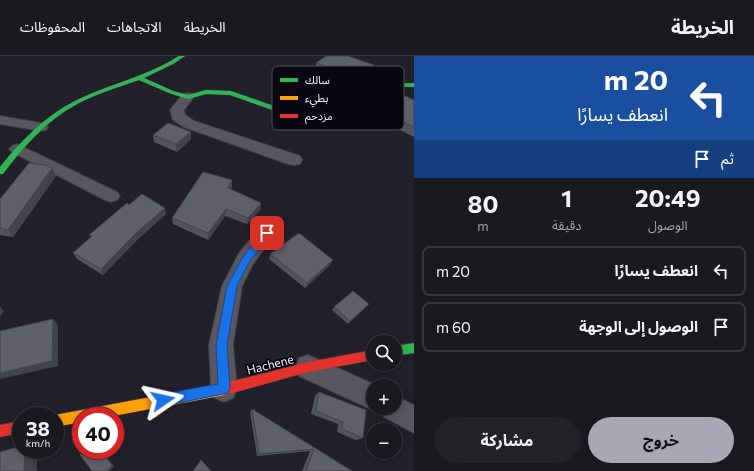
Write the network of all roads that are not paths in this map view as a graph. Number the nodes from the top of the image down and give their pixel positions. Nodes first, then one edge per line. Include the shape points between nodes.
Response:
1 (182, 56) edge
2 (140, 78) junction
3 (188, 97) junction
4 (272, 108) edge
5 (0, 120) edge
6 (41, 127) junction
7 (17, 149) junction
8 (294, 160) dead end
9 (0, 172) edge
10 (110, 196) dead end
11 (267, 233) dead end
12 (414, 348) edge
13 (402, 350) edge
14 (366, 356) edge
15 (308, 367) junction
16 (224, 388) junction
17 (366, 395) edge
18 (402, 413) edge
19 (64, 419) edge
20 (414, 420) edge
21 (12, 429) edge
22 (0, 431) edge

1 - 2 street via 165,68
2 - 3 street
2 - 6 street via 76,102
3 - 4 street via 206,92 231,93
3 - 8 street via 177,110 178,117 182,120
5 - 6 street
6 - 7 street
7 - 9 street
7 - 10 street
11 - 16 street via 246,259 232,286 221,345
12 - 13 street
14 - 15 street, Hachene
15 - 16 street, Hachene
15 - 17 street
16 - 19 street, Hachene
18 - 20 street
21 - 22 street

